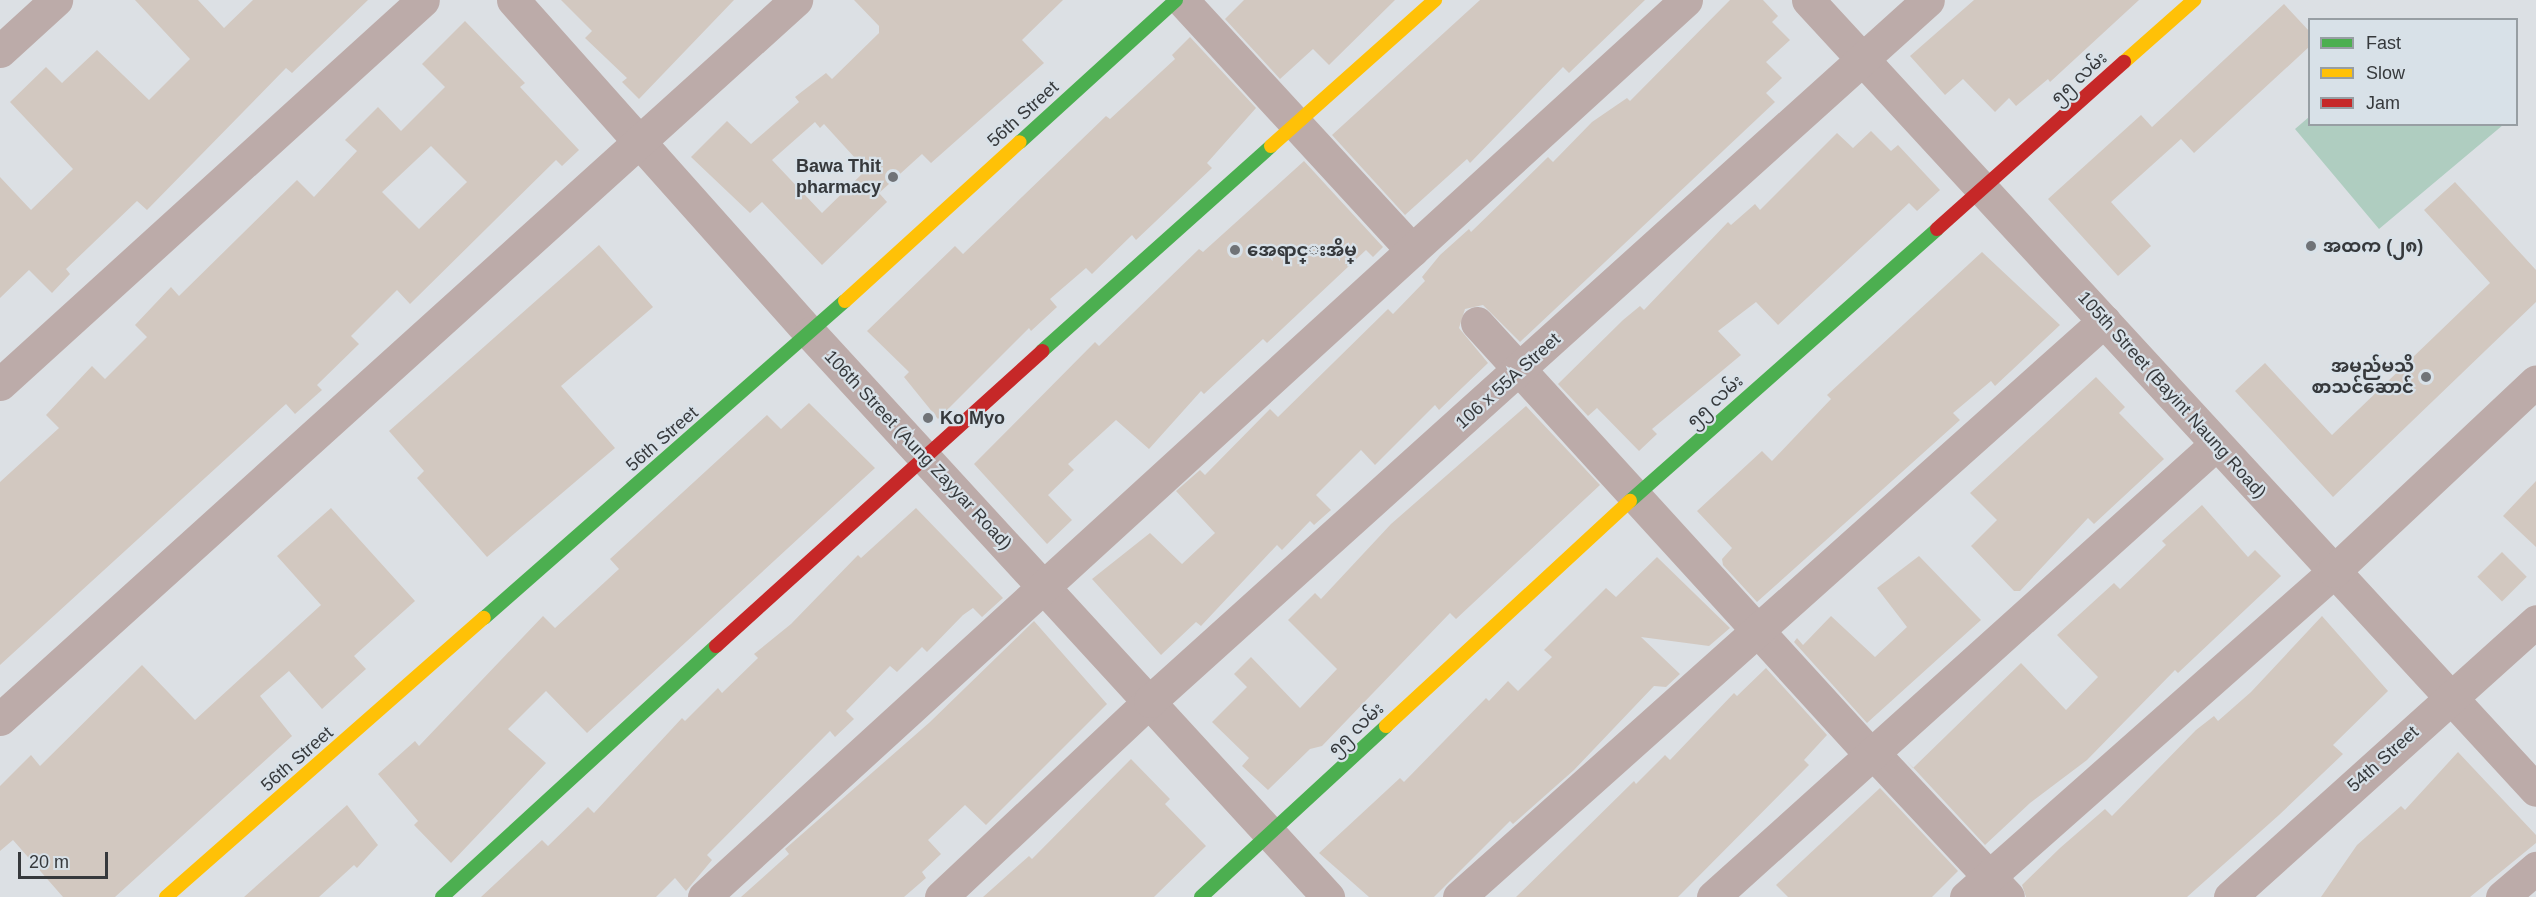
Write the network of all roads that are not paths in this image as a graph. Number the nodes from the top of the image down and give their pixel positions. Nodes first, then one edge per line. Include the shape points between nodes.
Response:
1 (56, 0) edge
2 (423, 0) edge
3 (513, 0) edge
4 (796, 0) edge
5 (1176, 0) edge
6 (1182, 0) edge
7 (1435, 0) edge
8 (1686, 0) edge
9 (1808, 0) edge
10 (1928, 0) edge
11 (2194, 0) edge
12 (0, 51) edge
13 (1863, 59) junction
14 (1296, 123) junction
15 (639, 141) junction
16 (1982, 188) junction
17 (1412, 250) junction
18 (2104, 321) junction
19 (1477, 322) dead end
20 (810, 333) junction
21 (1522, 369) junction
22 (2536, 381) edge
23 (0, 384) edge
24 (2215, 445) junction
25 (924, 456) junction
26 (1637, 495) junction
27 (2334, 571) junction
28 (1042, 584) junction
29 (2536, 621) edge
30 (1755, 632) junction
31 (2452, 698) junction
32 (1150, 702) junction
33 (0, 719) edge
34 (1872, 754) junction
35 (2536, 790) edge
36 (1267, 835) junction
37 (2536, 868) edge
38 (1987, 890) edge
39 (166, 897) edge
40 (442, 897) edge
41 (704, 897) edge
42 (940, 897) edge
43 (1201, 897) edge
44 (1328, 897) edge
45 (1459, 897) edge
46 (1713, 897) edge
47 (2230, 897) edge
48 (2502, 897) edge

1 - 12 street
2 - 23 street
3 - 15 street, 106th Street (Aung Zayyar Road)
4 - 15 street
5 - 20 street, 56th Street
6 - 14 street
7 - 14 street
8 - 17 street
9 - 13 street, 105th Street (Bayint Naung Road)
10 - 13 street, 106 x 55A Street
11 - 16 street, ၅၅ လမ်း
13 - 16 street, 105th Street (Bayint Naung Road)
13 - 21 street, 106 x 55A Street
14 - 17 street
14 - 25 street
15 - 20 street, 106th Street (Aung Zayyar Road)
15 - 33 street
16 - 18 street, 105th Street (Bayint Naung Road)
16 - 26 street, ၅၅ လမ်း
17 - 28 street
18 - 24 street, 105th Street (Bayint Naung Road)
18 - 30 street
19 - 21 street
20 - 25 street, 106th Street (Aung Zayyar Road)
20 - 39 street, 56th Street
21 - 26 street
21 - 32 street, 106 x 55A Street
22 - 27 street
24 - 27 street, 105th Street (Bayint Naung Road)
24 - 34 street
25 - 28 street, 106th Street (Aung Zayyar Road)
25 - 40 street
26 - 30 street
26 - 36 street, ၅၅ လမ်း
27 - 31 street, 105th Street (Bayint Naung Road)
27 - 38 street
28 - 32 street, 106th Street (Aung Zayyar Road)
28 - 41 street
29 - 31 street, 54th Street
30 - 34 street
30 - 45 street
31 - 35 street, 105th Street (Bayint Naung Road)
31 - 47 street, 54th Street
32 - 36 street, 106th Street (Aung Zayyar Road)
32 - 42 street, 106 x 55A Street
34 - 38 street
34 - 46 street
36 - 43 street, ၅၅ လမ်း
36 - 44 street, 106th Street (Aung Zayyar Road)
37 - 48 street

